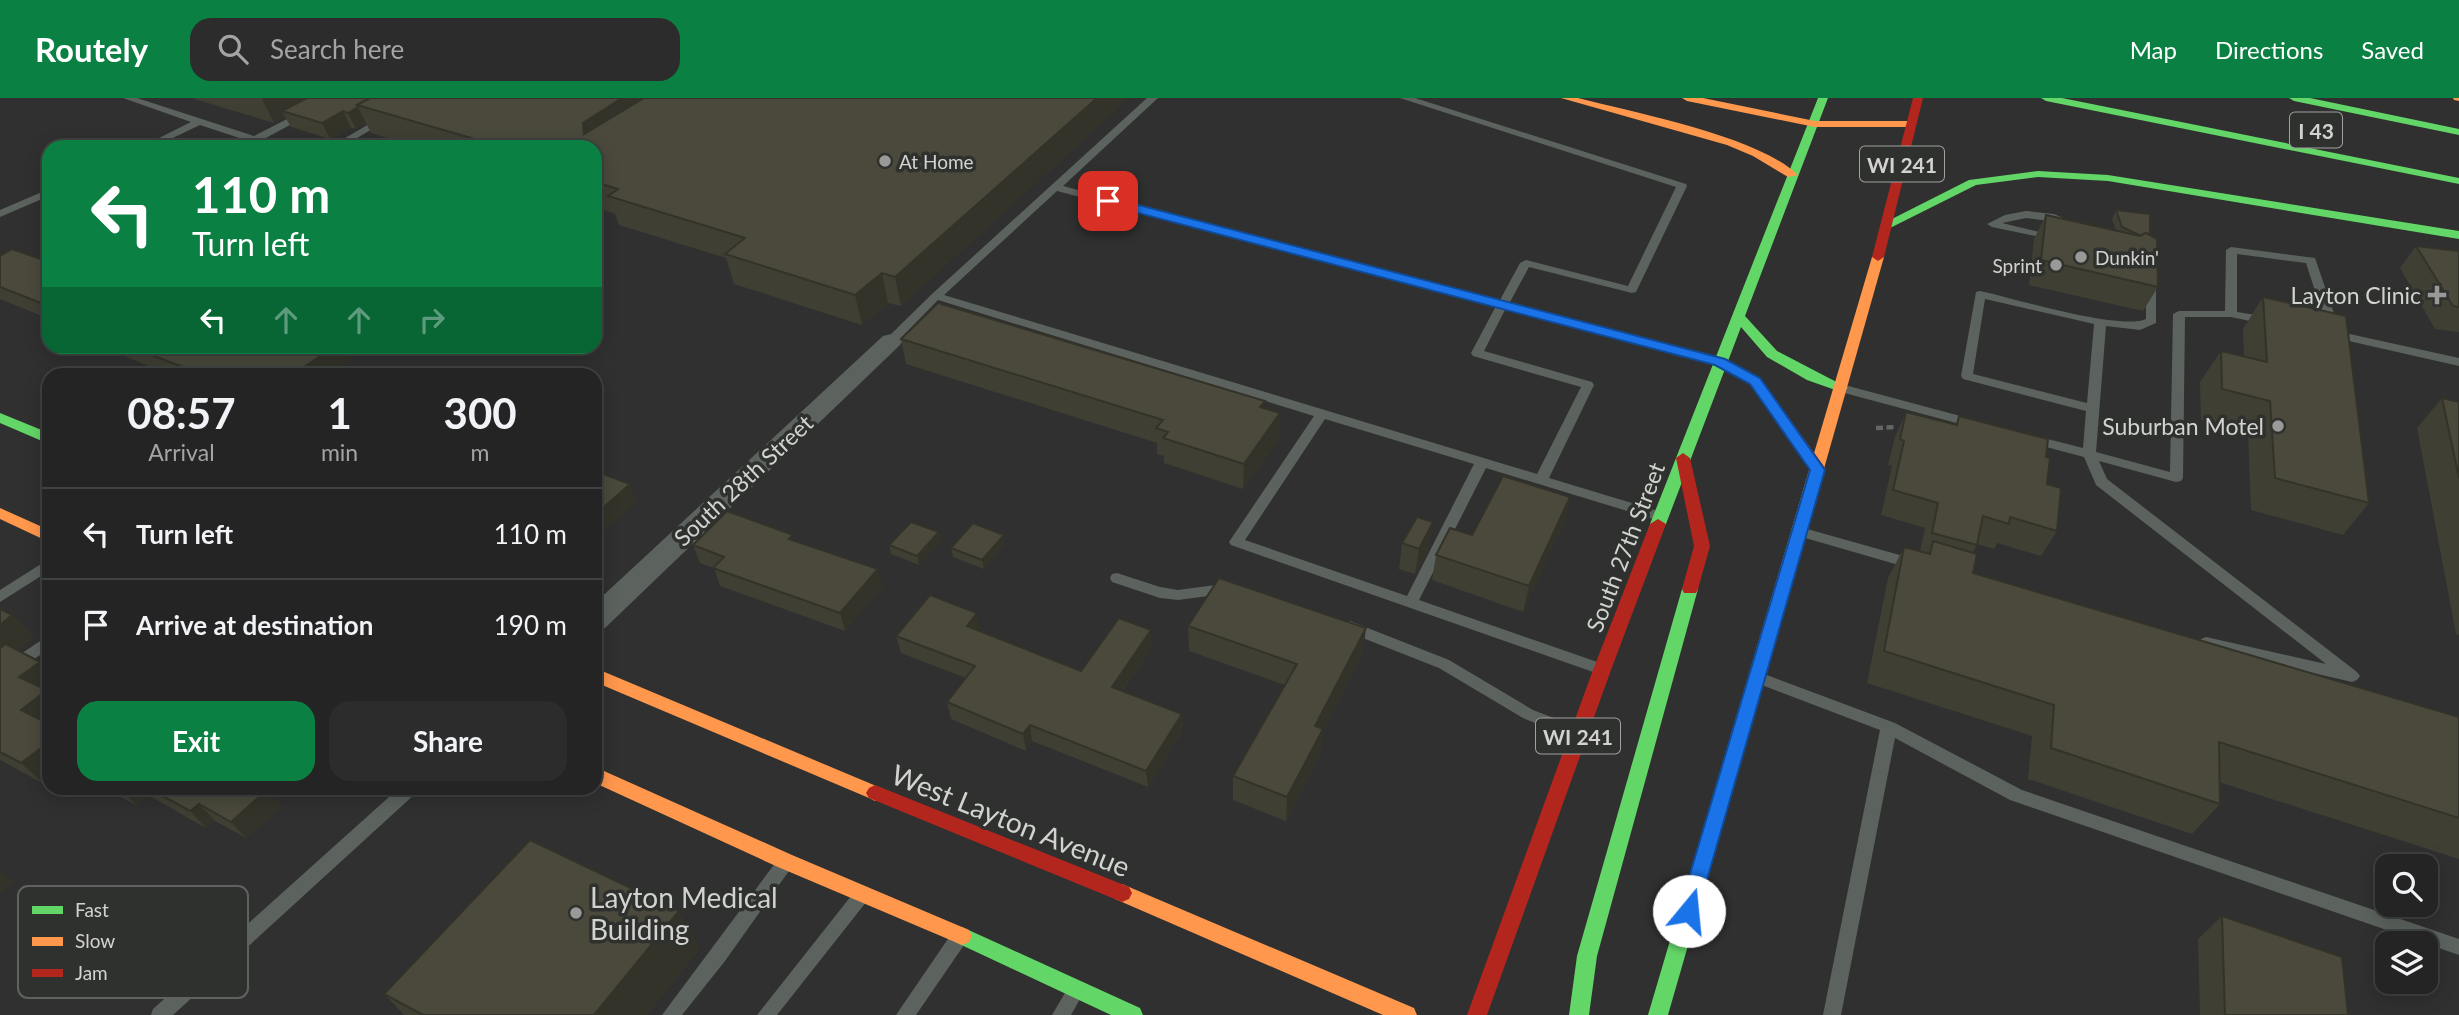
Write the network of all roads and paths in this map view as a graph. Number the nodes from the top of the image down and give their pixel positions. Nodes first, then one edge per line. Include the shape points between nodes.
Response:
1 (128, 98) edge
2 (335, 98) edge
3 (1153, 98) edge
4 (1405, 98) edge
5 (1566, 98) edge
6 (1687, 98) edge
7 (1824, 98) edge
8 (2046, 98) edge
9 (2294, 98) edge
10 (1917, 101) edge
11 (389, 116) edge
12 (199, 122) junction
13 (1815, 124) junction
14 (1910, 124) junction
15 (2459, 132) edge
16 (161, 140) edge
17 (255, 140) joint
18 (347, 140) edge
19 (1792, 175) junction
20 (2459, 181) edge
21 (1055, 187) junction
22 (42, 195) edge
23 (0, 214) edge
24 (1888, 224) junction
25 (2080, 226) edge
26 (2459, 236) edge
27 (2071, 242) edge
28 (2152, 272) edge
29 (936, 296) junction
30 (1503, 304) junction
31 (2231, 314) junction
32 (1738, 316) junction
33 (2100, 322) junction
34 (2283, 324) edge
35 (891, 341) joint
36 (1720, 362) junction
37 (2459, 362) edge
38 (1841, 388) junction
39 (2093, 409) junction
40 (1322, 414) junction
41 (0, 418) edge
42 (1904, 427) edge
43 (1987, 427) edge
44 (1876, 428) dead end
45 (42, 436) edge
46 (2025, 437) edge
47 (2089, 454) junction
48 (1683, 458) junction
49 (1482, 462) junction
50 (1818, 470) junction
51 (1541, 480) junction
52 (0, 513) edge
53 (1661, 517) junction
54 (1800, 532) junction
55 (42, 533) edge
56 (1926, 568) edge
57 (42, 569) edge
58 (1117, 578) dead end
59 (1245, 592) edge
60 (0, 597) edge
61 (1410, 603) junction
62 (602, 613) edge
63 (1337, 623) edge
64 (2196, 641) edge
65 (42, 646) edge
66 (1602, 670) junction
67 (0, 676) edge
68 (602, 678) edge
69 (1758, 678) junction
70 (1889, 727) junction
71 (1579, 735) junction
72 (602, 778) edge
73 (402, 795) edge
74 (785, 862) junction
75 (862, 895) junction
76 (248, 935) edge
77 (960, 935) junction
78 (2459, 947) edge
79 (1077, 989) junction
80 (179, 998) edge
81 (160, 1015) edge
82 (671, 1015) edge
83 (765, 1015) edge
84 (905, 1015) edge
85 (1061, 1015) edge
86 (1133, 1015) edge
87 (1407, 1015) edge
88 (1477, 1015) edge
89 (1579, 1015) edge
90 (1658, 1015) edge
91 (1832, 1015) edge

1 - 12 lane
2 - 17 lane
3 - 21 lane
4 - 30 lane via 1682,186 1632,290 1526,263
5 - 19 main road via 1731,143
6 - 13 main road
7 - 13 main road, South 27th Street / WI 241
8 - 20 main road
9 - 15 main road
10 - 14 main road, WI 241
11 - 18 lane
12 - 16 lane
12 - 17 lane
13 - 14 main road
13 - 19 main road, South 27th Street / WI 241
14 - 24 main road, WI 241
19 - 32 main road, South 27th Street / WI 241
21 - 29 lane
21 - 30 lane
22 - 23 lane
24 - 26 main road via 1973,182 2050,174 2108,178
24 - 38 main road, WI 241
25 - 27 lane via 2047,215 2023,215 1992,224
28 - 33 lane via 2152,321 2140,326
29 - 35 lane
29 - 40 lane
30 - 36 lane
30 - 51 lane via 1477,353 1588,385
31 - 34 lane
31 - 37 lane via 2231,250 2311,260 2329,332
31 - 47 lane via 2179,314 2176,478
32 - 36 main road, South 27th Street / WI 241
32 - 38 main road via 1772,354
33 - 39 lane
33 - 39 lane via 1980,294 1967,376
35 - 62 street, South 28th Street
36 - 48 main road, South 27th Street / WI 241
36 - 50 main road via 1755,381
38 - 43 lane
38 - 50 main road, WI 241
39 - 47 lane
40 - 49 lane
40 - 61 lane via 1236,542
41 - 45 main road
42 - 44 path
46 - 47 lane
47 - 64 lane via 2101,482 2352,676
48 - 53 main road, South 27th Street / WI 241
48 - 89 main road via 1702,546 1587,956
49 - 51 lane
49 - 61 lane
50 - 54 main road, WI 241
51 - 53 lane
52 - 55 main road
53 - 66 main road, South 27th Street / WI 241
54 - 56 lane
54 - 69 main road, WI 241
57 - 60 lane
58 - 59 lane via 1166,594 1231,588
61 - 66 lane
63 - 71 lane via 1444,664 1528,715
65 - 67 lane
66 - 71 main road, South 27th Street / WI 241
68 - 87 main road, West Layton Avenue
69 - 70 lane
69 - 90 main road, WI 241
70 - 78 lane via 2016,795
70 - 91 lane
71 - 88 main road, South 27th Street / WI 241
72 - 74 main road
73 - 76 lane
74 - 75 main road
74 - 82 lane
75 - 77 main road
75 - 83 lane
77 - 79 main road
77 - 84 lane
79 - 85 lane
79 - 86 main road
80 - 81 lane

